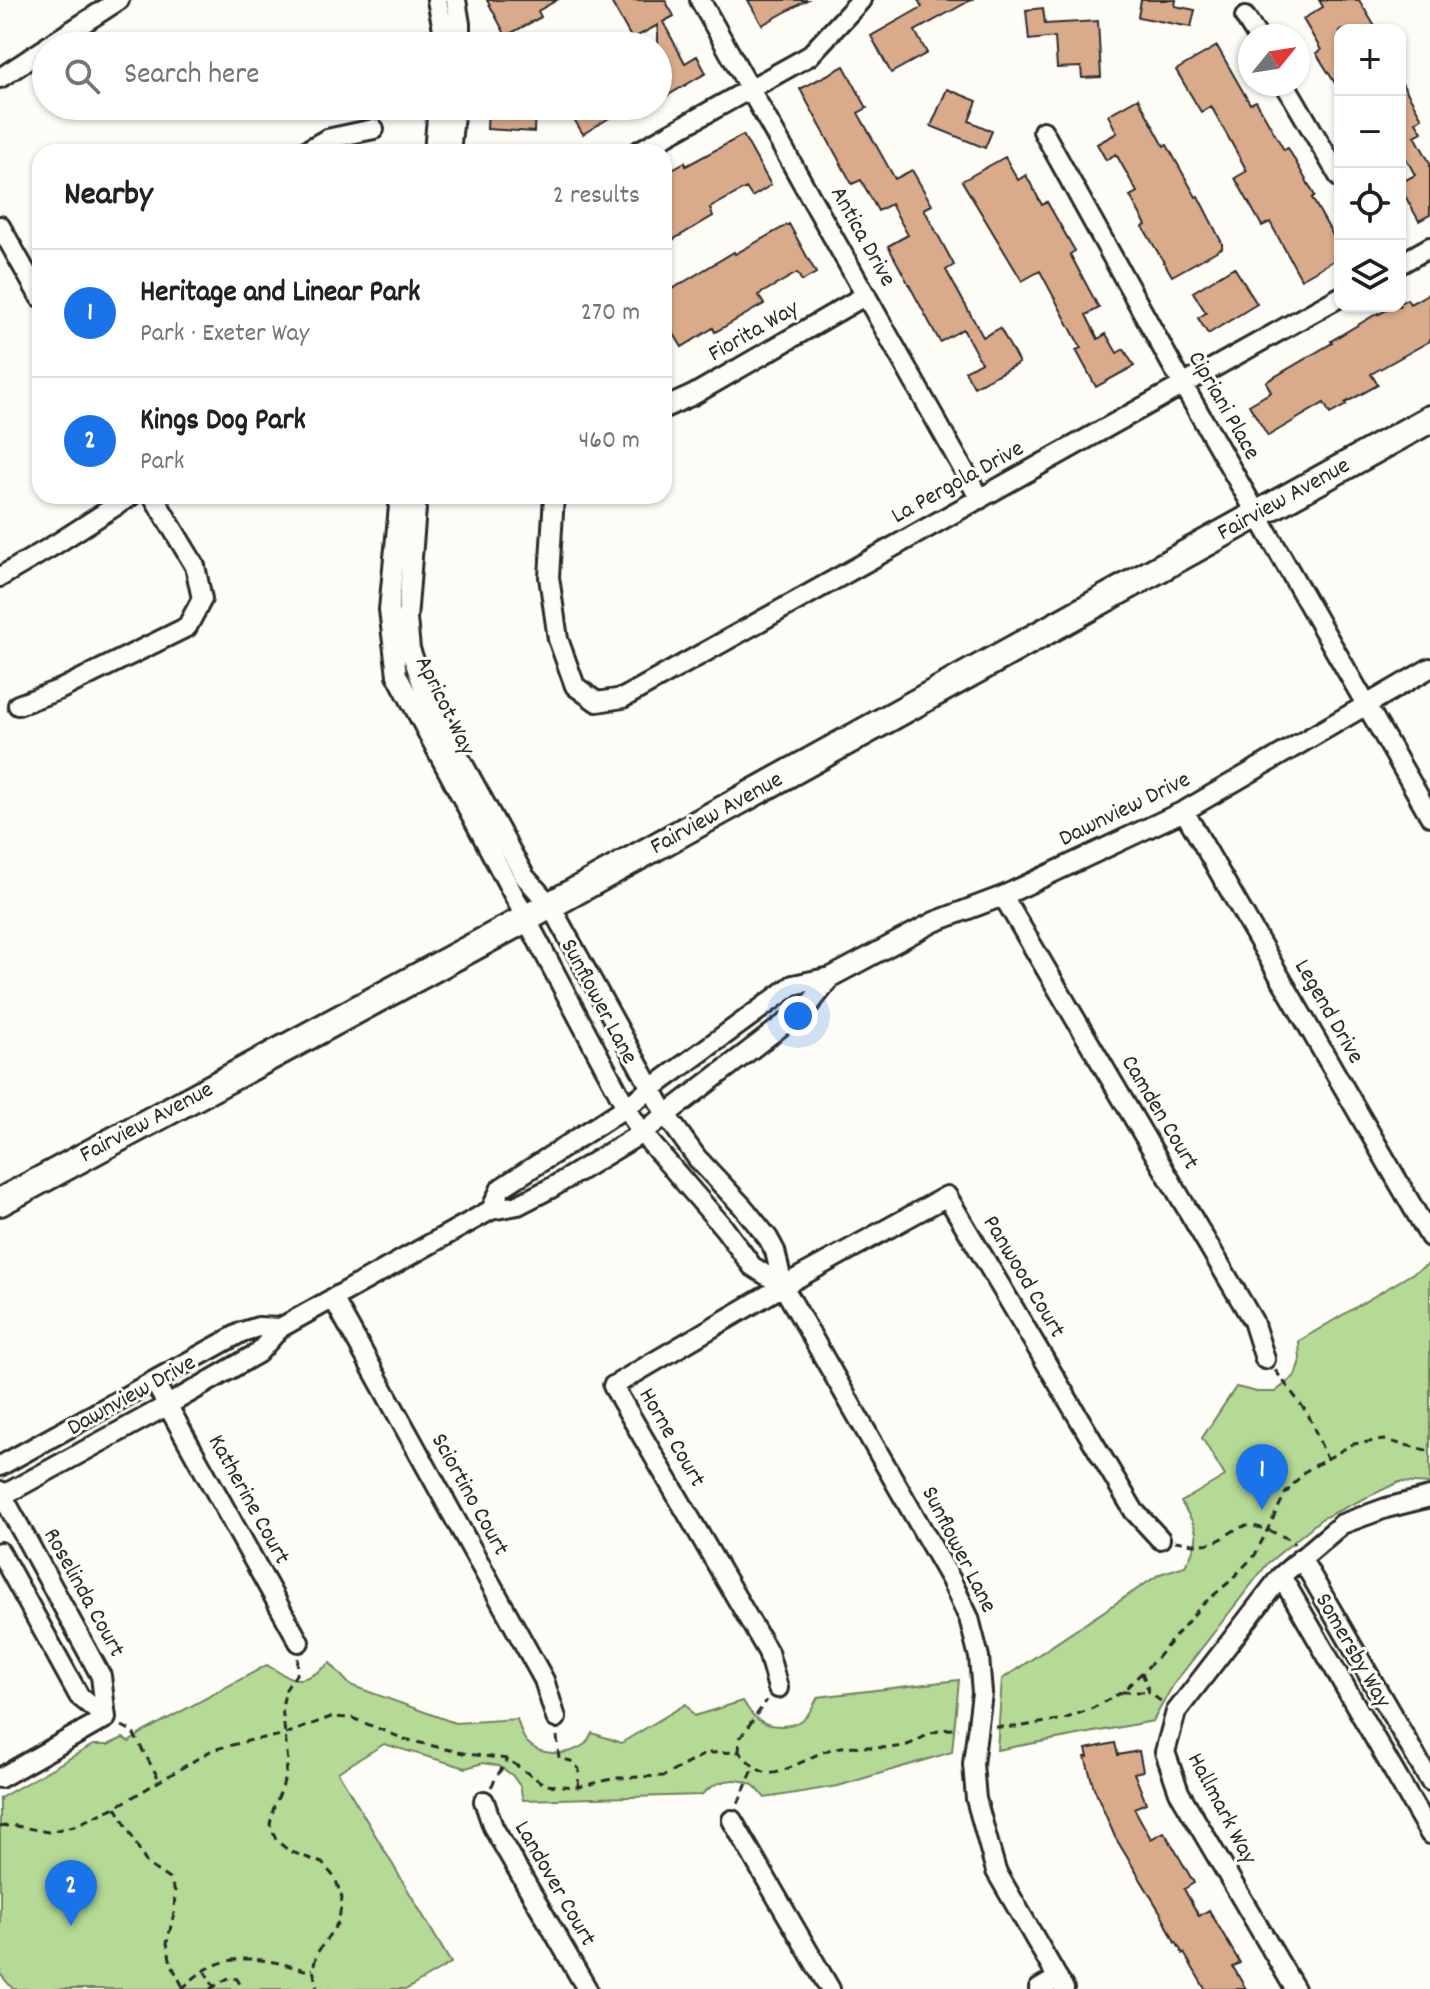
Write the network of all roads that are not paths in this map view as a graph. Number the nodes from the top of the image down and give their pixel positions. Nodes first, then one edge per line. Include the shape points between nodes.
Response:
1 (119, 0) edge
2 (437, 0) edge
3 (456, 0) edge
4 (700, 0) edge
5 (861, 0) edge
6 (93, 6) edge
7 (1245, 17) dead end
8 (1249, 24) edge
9 (64, 32) edge
10 (443, 32) edge
11 (460, 32) edge
12 (32, 57) edge
13 (0, 78) edge
14 (751, 89) junction
15 (1292, 96) edge
16 (437, 120) edge
17 (453, 120) edge
18 (374, 129) dead end
19 (1043, 131) dead end
20 (318, 144) edge
21 (435, 144) edge
22 (451, 144) edge
23 (651, 144) edge
24 (1334, 168) edge
25 (0, 226) edge
26 (1430, 247) edge
27 (1406, 261) edge
28 (32, 283) edge
29 (866, 295) junction
30 (1334, 300) edge
31 (1183, 385) junction
32 (672, 404) edge
33 (1430, 419) edge
34 (980, 499) junction
35 (118, 504) edge
36 (158, 504) edge
37 (399, 504) edge
38 (416, 504) edge
39 (554, 504) edge
40 (1257, 515) junction
41 (0, 577) edge
42 (1430, 668) edge
43 (1365, 704) junction
44 (18, 705) dead end
45 (1184, 811) junction
46 (1430, 816) edge
47 (1003, 896) junction
48 (550, 905) junction
49 (527, 918) junction
50 (831, 977) junction
51 (650, 1089) junction
52 (626, 1107) junction
53 (666, 1115) junction
54 (642, 1133) junction
55 (0, 1202) edge
56 (491, 1210) junction
57 (1430, 1237) edge
58 (783, 1286) junction
59 (333, 1298) junction
60 (280, 1328) junction
61 (1265, 1359) road end
62 (154, 1381) junction
63 (168, 1405) junction
64 (0, 1466) edge
65 (1, 1494) edge
66 (1430, 1497) edge
67 (1160, 1539) road end
68 (0, 1552) edge
69 (1301, 1558) junction
70 (1281, 1576) junction
71 (299, 1642) road end
72 (778, 1688) road end
73 (106, 1718) junction
74 (556, 1718) road end
75 (0, 1778) edge
76 (1430, 1781) edge
77 (484, 1801) road end
78 (732, 1820) road end
79 (1430, 1834) edge
80 (1061, 1984) edge
81 (587, 1989) edge
82 (830, 1989) edge
83 (1039, 1989) edge
84 (1295, 1989) edge

1 - 6 street
2 - 10 street
3 - 11 street
4 - 14 street, Antica Drive
5 - 14 street via 809,56
6 - 9 street
7 - 8 street
12 - 13 street
14 - 23 street
14 - 29 street, Antica Drive
15 - 24 street
16 - 21 street
17 - 22 street
18 - 20 street
19 - 31 street, Cipriani Place
25 - 28 street
26 - 27 street
29 - 32 street, Fiorita Way
29 - 34 street, Antica Drive
30 - 31 street, La Pergola Drive
31 - 34 street, La Pergola Drive
31 - 40 street, Cipriani Place
33 - 40 street, Fairview Avenue
34 - 39 street, La Pergola Drive via 623,698 597,702 575,686 558,639 549,577
35 - 41 street
36 - 44 street via 195,566 202,599 187,627
37 - 49 street, Apricot Way via 389,610 397,675
38 - 48 street, Apricot Way via 407,619 410,649 428,700 525,877
40 - 43 street, Cipriani Place
40 - 48 street, Fairview Avenue
42 - 43 street, Dawnview Drive
43 - 45 street, Dawnview Drive
43 - 46 street, Cipriani Place
45 - 47 street, Dawnview Drive
45 - 57 street, Legend Drive
47 - 50 street, Dawnview Drive via 934,922
47 - 61 street, Camden Court via 1253,1321
48 - 49 street, Fairview Avenue
48 - 51 street, Sunflower Lane
49 - 52 street, Sunflower Lane
49 - 55 street, Fairview Avenue
50 - 51 street, Dawnview Drive via 793,985
50 - 53 street, Dawnview Drive via 809,1005
51 - 52 street, Dawnview Drive
51 - 53 street, Sunflower Lane
52 - 54 street, Sunflower Lane
52 - 56 street, Dawnview Drive via 501,1188
53 - 54 street, Dawnview Drive
53 - 58 street, Sunflower Lane via 768,1238
54 - 56 street, Dawnview Drive via 518,1205
54 - 58 street, Sunflower Lane via 752,1266
56 - 59 street, Dawnview Drive
58 - 67 street, Panwood Court via 947,1196 1134,1511
58 - 72 street, Horne Court via 613,1386 768,1652
58 - 80 street, Sunflower Lane via 969,1618 982,1693 973,1764 976,1799 996,1871
59 - 60 street, Dawnview Drive
59 - 74 street, Sciortino Court via 544,1680
60 - 62 street, Dawnview Drive via 242,1332
60 - 63 street, Dawnview Drive via 258,1353
62 - 63 street, Katherine Court
62 - 64 street, Dawnview Drive
63 - 65 street, Dawnview Drive
63 - 71 street, Katherine Court
65 - 73 street, Roselinda Court via 101,1676
66 - 69 street, Hallmark Way via 1342,1524
68 - 73 street via 79,1696
69 - 70 street, Hallmark Way
69 - 76 street, Somersby Way
70 - 79 street, Somersby Way
70 - 84 street, Hallmark Way via 1176,1712 1165,1752 1179,1792
73 - 75 street
77 - 81 street, Landover Court via 493,1827
78 - 82 street
80 - 83 street

